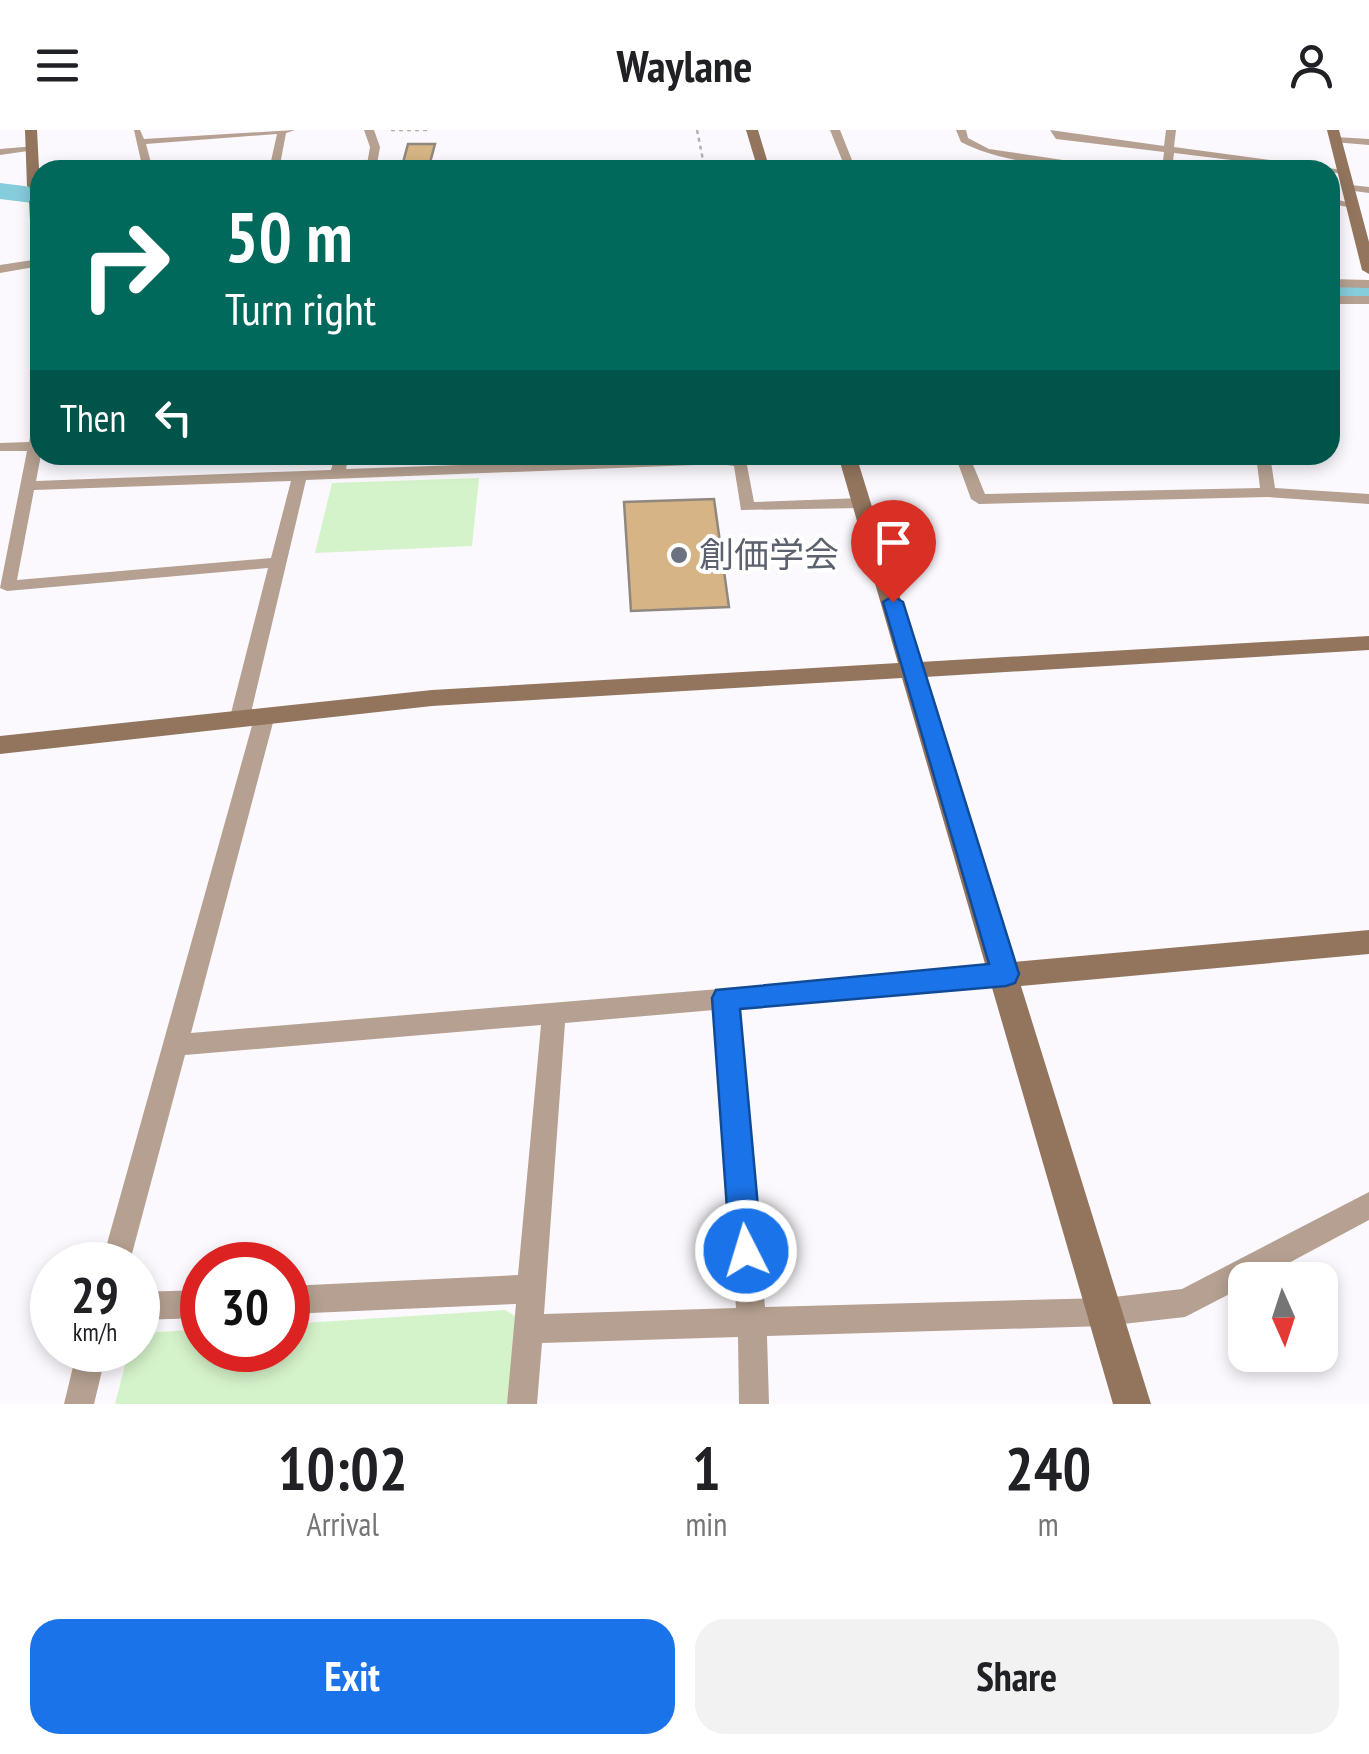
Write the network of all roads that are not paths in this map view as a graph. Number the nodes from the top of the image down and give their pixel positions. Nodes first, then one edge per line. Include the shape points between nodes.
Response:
1 (30, 130) edge
2 (282, 130) edge
3 (290, 130) edge
4 (370, 130) edge
5 (752, 130) edge
6 (835, 130) edge
7 (961, 130) edge
8 (1055, 130) edge
9 (1171, 130) edge
10 (1334, 135) edge
11 (138, 136) edge
12 (1369, 142) edge
13 (32, 148) junction
14 (1168, 148) junction
15 (0, 152) edge
16 (34, 160) edge
17 (145, 160) edge
18 (276, 160) edge
19 (373, 160) edge
20 (761, 160) edge
21 (847, 160) edge
22 (1048, 160) edge
23 (1167, 160) edge
24 (1260, 160) edge
25 (1340, 170) edge
26 (1345, 171) junction
27 (1351, 188) junction
28 (1369, 190) edge
29 (1340, 203) edge
30 (1354, 205) junction
31 (30, 262) edge
32 (0, 269) edge
33 (1369, 270) edge
34 (1340, 284) edge
35 (1369, 284) edge
36 (1340, 300) edge
37 (1369, 300) edge
38 (0, 446) edge
39 (30, 446) edge
40 (32, 465) edge
41 (340, 465) edge
42 (535, 465) edge
43 (740, 465) edge
44 (851, 465) edge
45 (966, 465) edge
46 (1265, 465) edge
47 (337, 476) junction
48 (299, 478) junction
49 (28, 486) junction
50 (1268, 492) junction
51 (1369, 498) edge
52 (862, 503) junction
53 (278, 562) junction
54 (1369, 642) edge
55 (914, 668) junction
56 (265, 715) junction
57 (240, 717) junction
58 (0, 745) edge
59 (1369, 942) edge
60 (1006, 974) junction
61 (726, 998) junction
62 (554, 1013) junction
63 (176, 1045) junction
64 (1369, 1205) edge
65 (120, 1242) edge
66 (531, 1289) junction
67 (310, 1299) edge
68 (1105, 1312) junction
69 (752, 1323) junction
70 (528, 1328) junction
71 (87, 1372) edge
72 (79, 1404) edge
73 (522, 1404) edge
74 (754, 1404) edge
75 (1132, 1404) edge

1 - 13 street
2 - 3 street
2 - 11 street
2 - 18 street
4 - 19 street
5 - 20 street
6 - 21 street
7 - 22 street via 964,140 987,152
8 - 14 street via 1056,136
9 - 14 street
10 - 12 street
10 - 26 street
11 - 17 street
13 - 15 street
13 - 16 street
14 - 23 street
14 - 24 street
25 - 26 street
26 - 27 street
27 - 28 street
27 - 30 street
29 - 30 street
30 - 33 street
31 - 32 street
34 - 35 street
36 - 37 street
38 - 39 street
40 - 49 street
41 - 47 street
42 - 47 street
43 - 52 street via 748,508
44 - 52 street
45 - 50 street via 979,499
46 - 50 street
47 - 48 street
48 - 49 street
48 - 53 street
49 - 53 street via 7,586
50 - 51 street
52 - 55 street
53 - 57 street
54 - 55 street
55 - 56 street
55 - 60 street
56 - 57 street
56 - 63 street
57 - 58 street
59 - 60 street
60 - 61 street
60 - 68 street
61 - 62 street
61 - 69 street
62 - 63 street
62 - 66 street
63 - 65 street
64 - 68 street via 1185,1302
66 - 67 street
66 - 70 street
68 - 69 street
68 - 75 street
69 - 70 street
69 - 74 street
70 - 73 street
71 - 72 street

